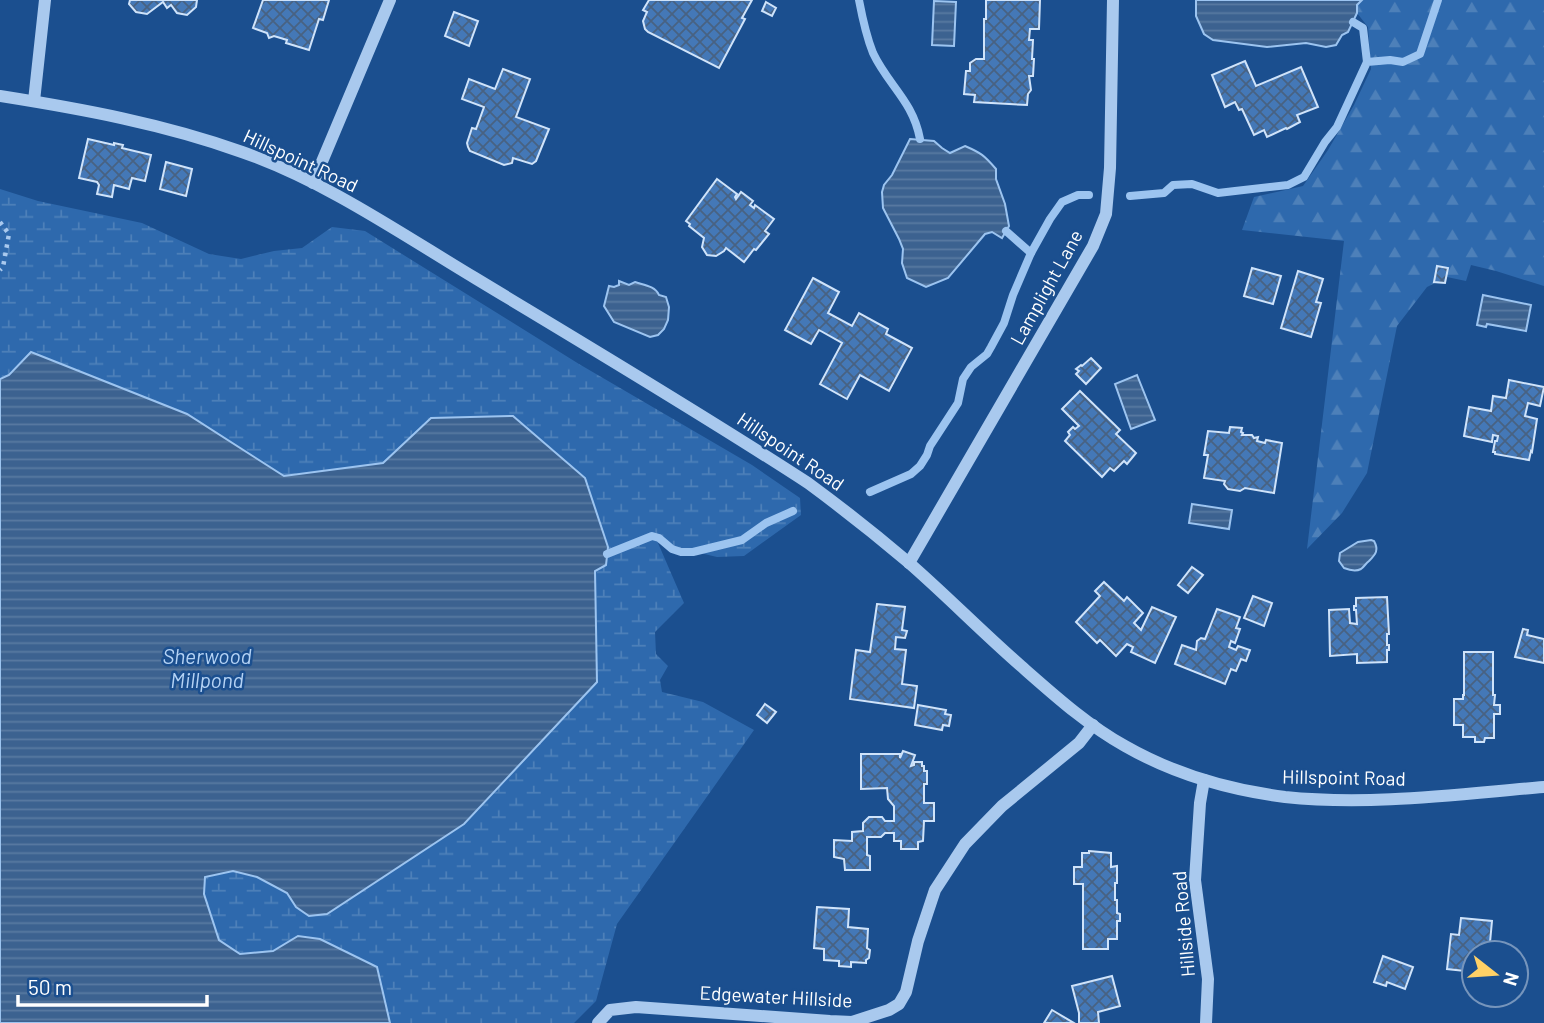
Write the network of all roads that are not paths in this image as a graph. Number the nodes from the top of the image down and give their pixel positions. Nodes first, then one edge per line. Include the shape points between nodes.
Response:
1 (46, 0) edge
2 (390, 0) edge
3 (1113, 0) edge
4 (0, 96) edge
5 (34, 101) junction
6 (313, 183) junction
7 (909, 563) junction
8 (1093, 725) junction
9 (1204, 780) junction
10 (1544, 787) edge
11 (598, 1023) edge
12 (1206, 1023) edge

1 - 5 street
2 - 6 street
3 - 7 street, Lamplight Lane via 1106,214 1093,246
4 - 5 street, Hillspoint Road
5 - 6 street, Hillspoint Road via 169,129 243,152
6 - 7 street, Hillspoint Road via 772,459 832,500
7 - 8 street, Hillspoint Road
8 - 9 street, Hillspoint Road via 1155,762
8 - 11 street, Edgewater Hillside via 1079,743 1002,806 965,844 935,890 899,1004 852,1022 636,1007 610,1010
9 - 10 street, Hillspoint Road via 1284,797 1322,799 1400,799
9 - 12 street, Hillside Road via 1195,880 1208,979

